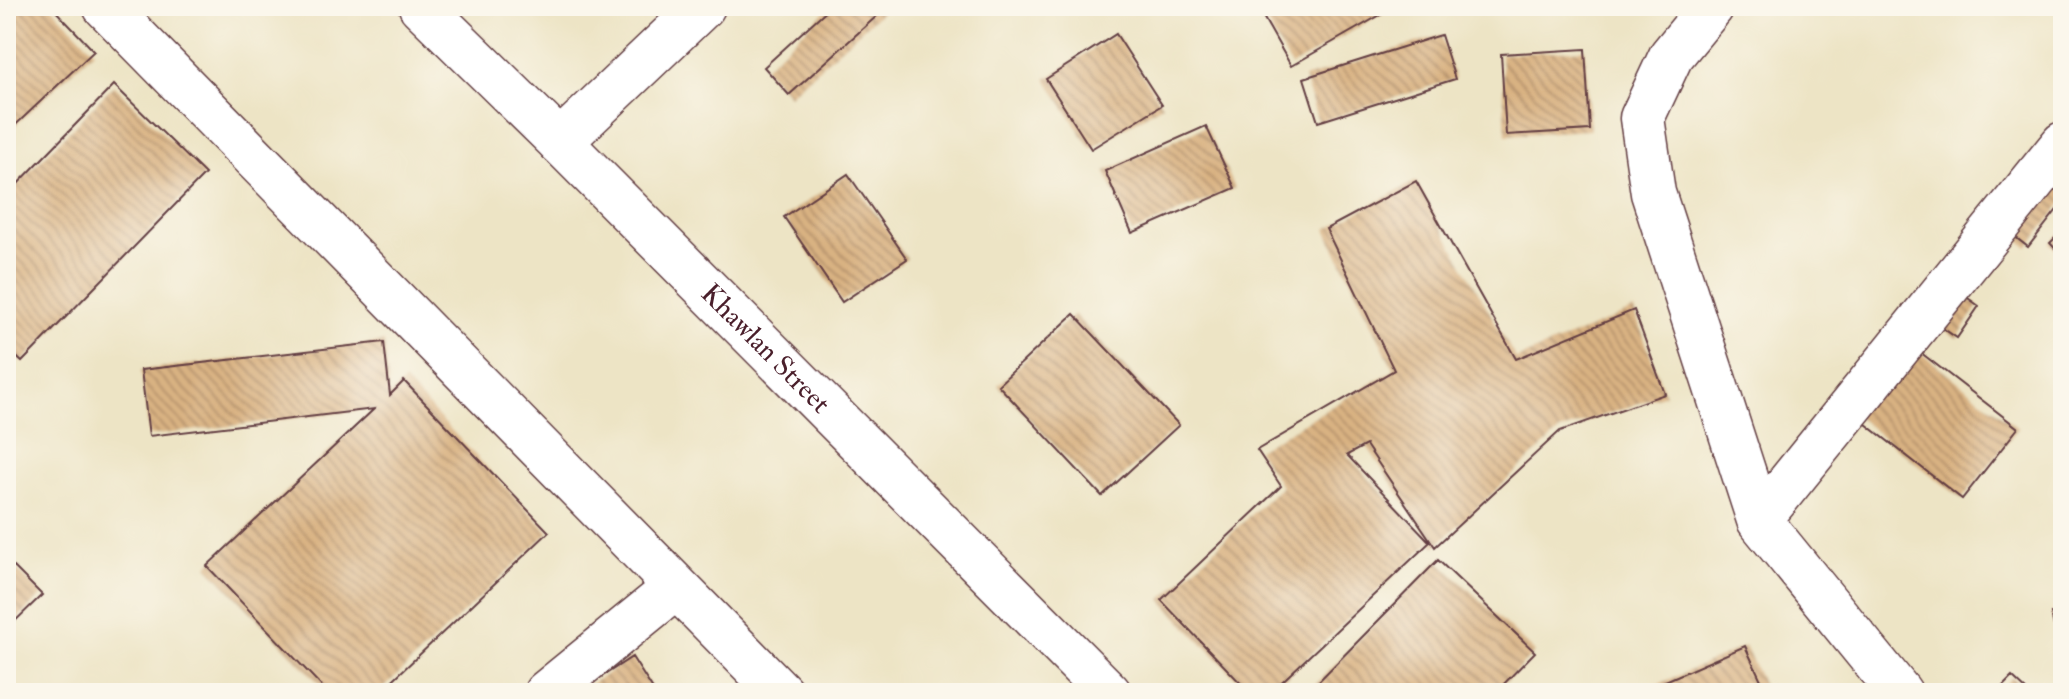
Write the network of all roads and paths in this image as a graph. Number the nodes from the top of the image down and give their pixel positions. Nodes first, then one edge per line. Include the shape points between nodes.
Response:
1 (105, 6) edge
2 (421, 6) edge
3 (703, 6) edge
4 (1712, 6) edge
5 (560, 142) junction
6 (2063, 144) edge
7 (1759, 520) junction
8 (675, 588) junction
9 (546, 693) edge
10 (781, 693) edge
11 (1109, 693) edge
12 (1900, 693) edge

1 - 8 main road
2 - 5 main road, Khawlan Street
3 - 5 main road
4 - 7 main road via 1671,56 1642,118 1653,193
5 - 11 main road, Khawlan Street
6 - 7 main road
7 - 12 main road
8 - 9 main road
8 - 10 main road

